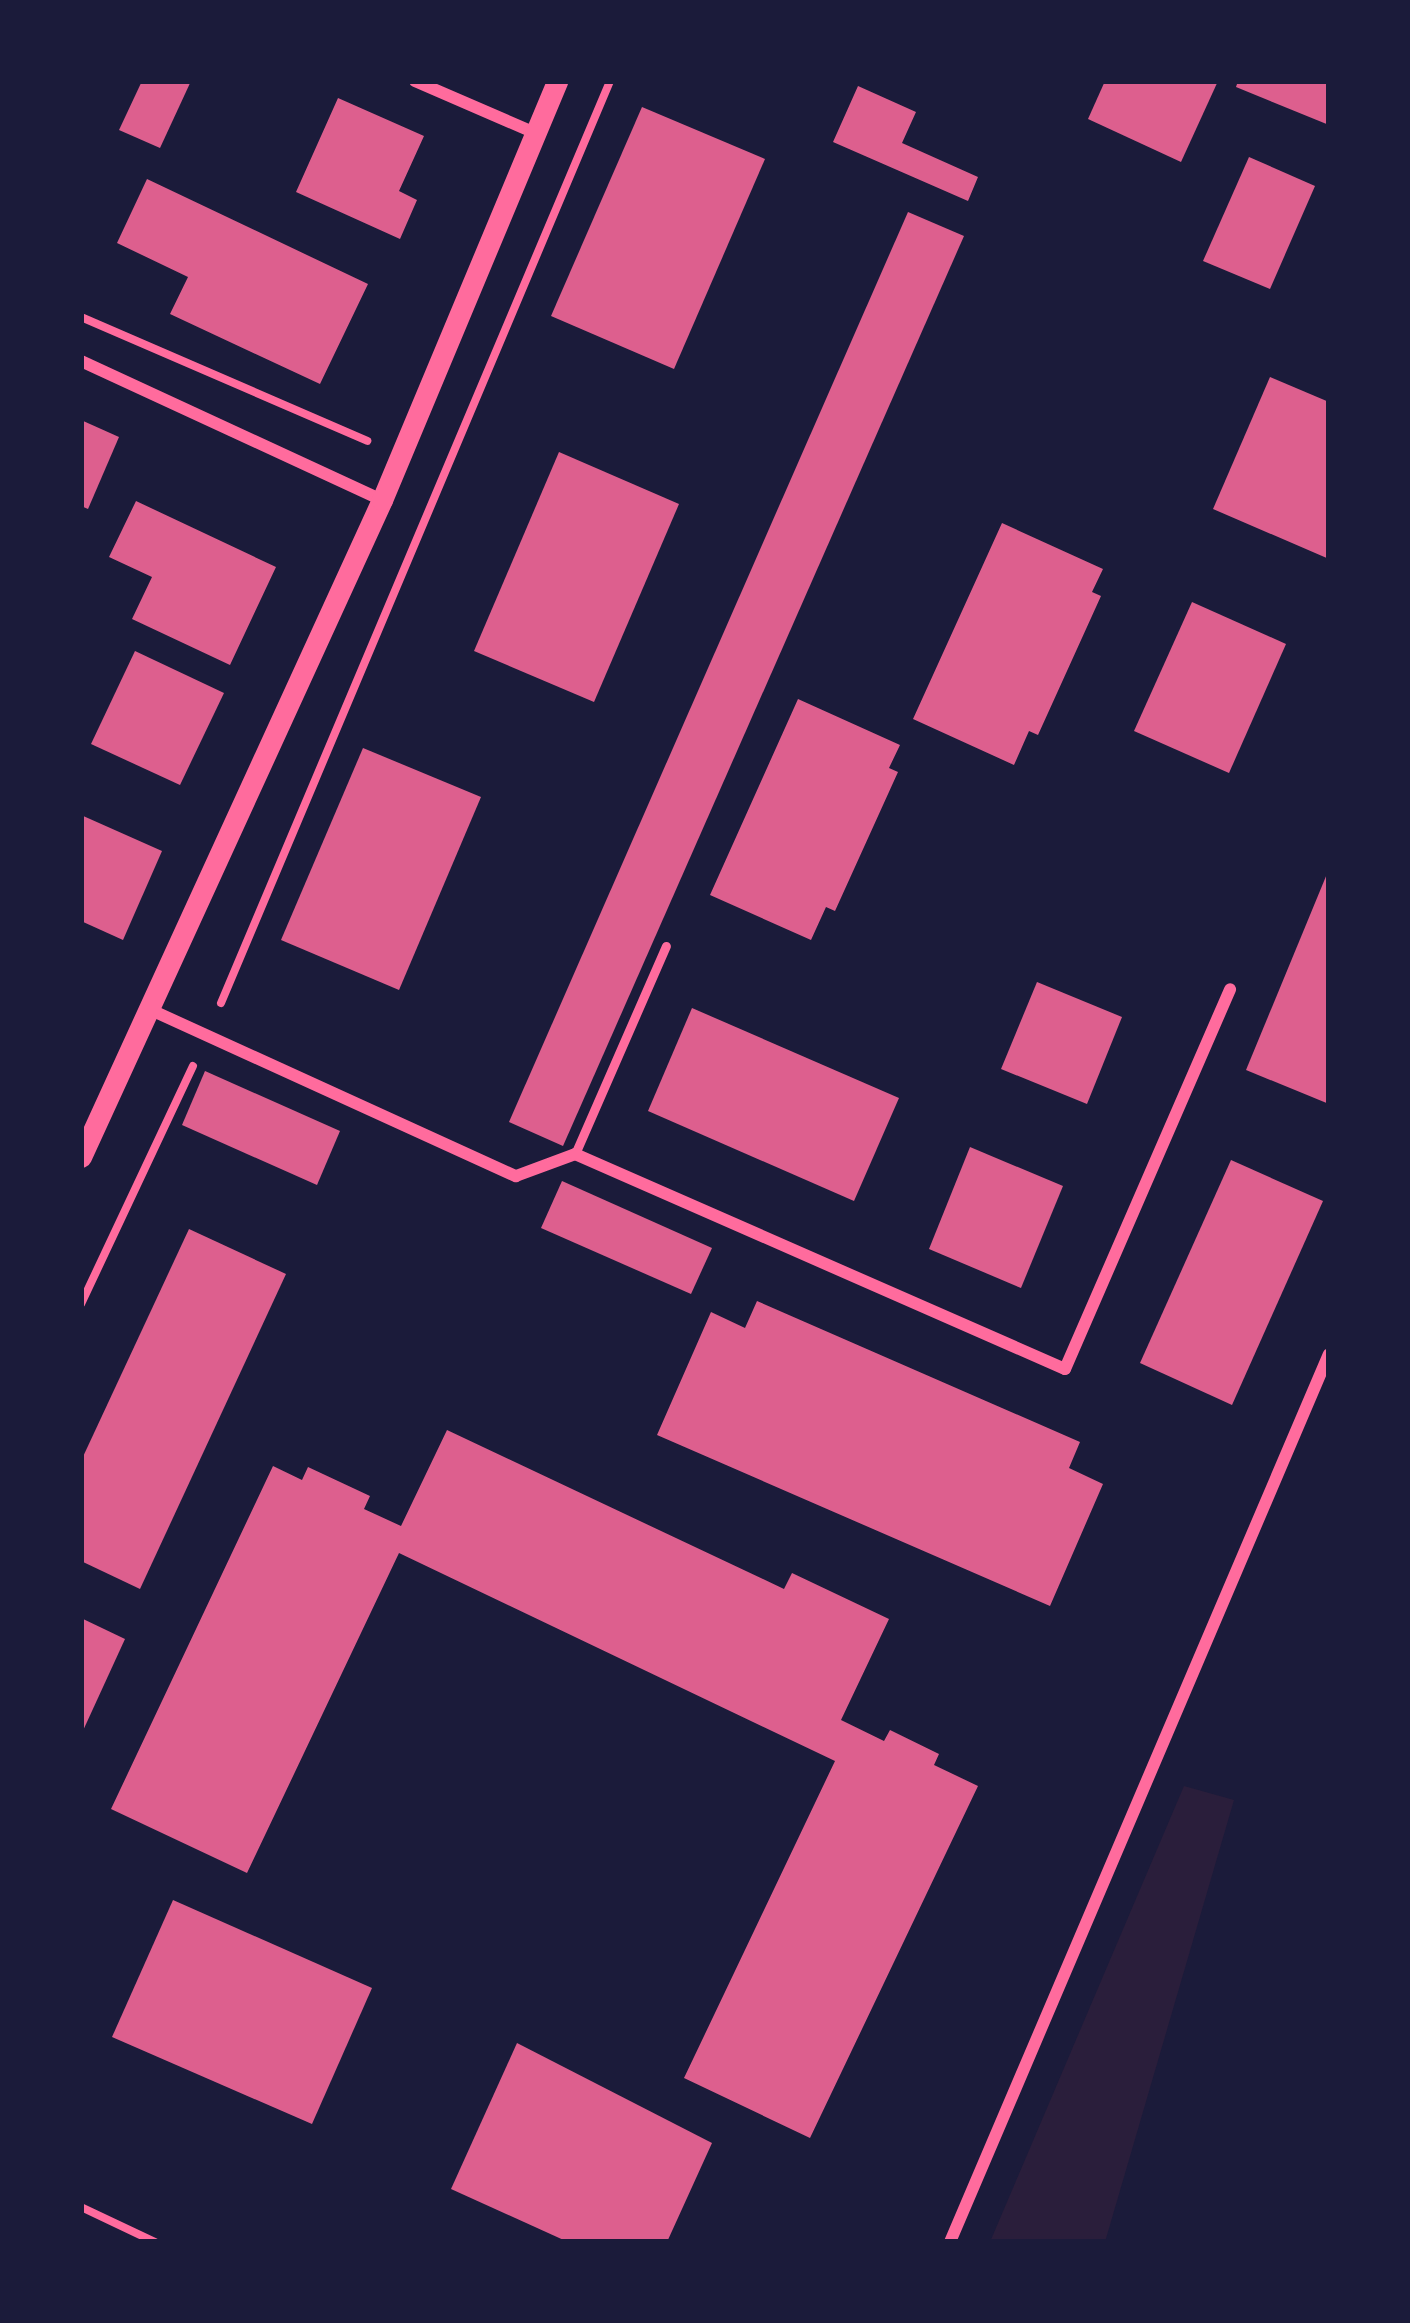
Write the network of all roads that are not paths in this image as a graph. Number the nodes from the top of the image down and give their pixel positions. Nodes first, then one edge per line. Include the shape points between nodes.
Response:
1 (415, 81) edge
2 (557, 81) edge
3 (533, 132) junction
4 (81, 362) edge
5 (382, 500) junction
6 (666, 946) dead end
7 (1230, 989) dead end
8 (151, 1010) junction
9 (575, 1154) junction
10 (81, 1157) edge
11 (1329, 1354) edge
12 (950, 2242) edge

1 - 3 street
2 - 3 street
3 - 5 street
4 - 5 street
5 - 8 street
6 - 9 lane
7 - 9 street via 1065,1369
8 - 9 street via 516,1176
8 - 10 street
11 - 12 street

